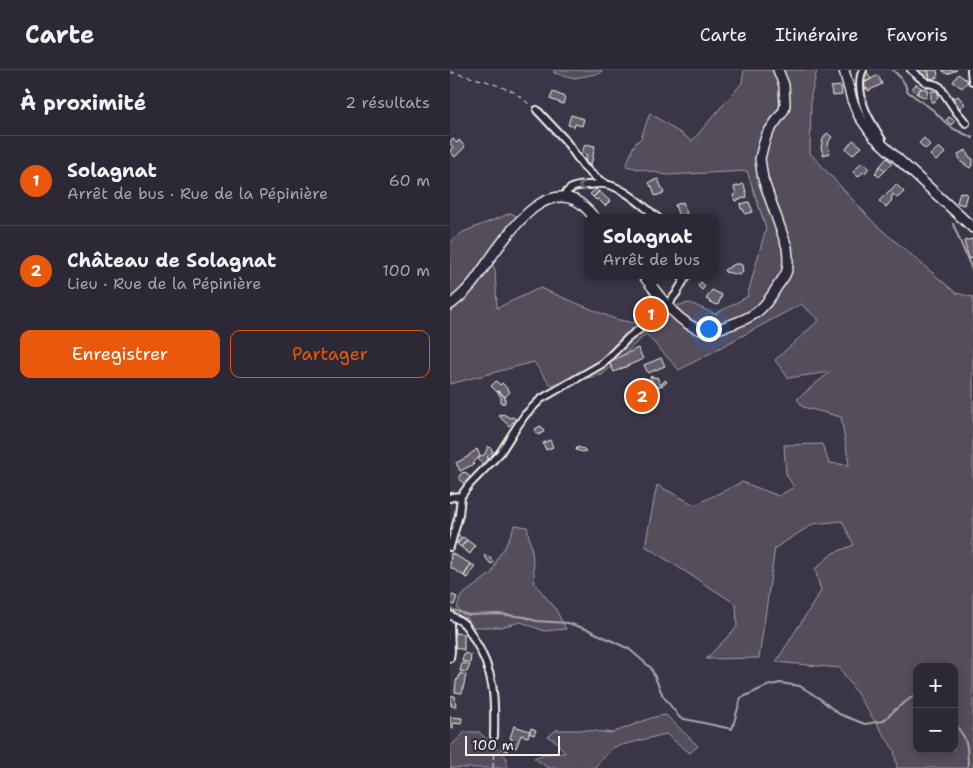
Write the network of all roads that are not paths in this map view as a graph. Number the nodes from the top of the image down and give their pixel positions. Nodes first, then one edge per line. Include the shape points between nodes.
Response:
1 (778, 70) edge
2 (844, 70) edge
3 (863, 70) edge
4 (911, 70) edge
5 (971, 70) edge
6 (972, 81) dead end
7 (538, 110) road end
8 (966, 123) dead end
9 (880, 144) junction
10 (607, 184) junction
11 (562, 198) junction
12 (591, 214) edge
13 (653, 214) edge
14 (973, 228) edge
15 (646, 279) edge
16 (685, 279) edge
17 (450, 305) edge
18 (670, 307) junction
19 (461, 496) junction
20 (450, 498) edge
21 (450, 547) edge
22 (450, 615) edge
23 (450, 624) edge
24 (450, 658) edge
25 (494, 736) road end

1 - 18 main road via 784,85 784,110 767,134 760,159 763,179 787,247 787,271 763,308 742,321 721,328 700,330
2 - 9 main road via 858,116
3 - 9 street via 860,74 861,96 865,111 882,140
4 - 8 street via 937,85
5 - 6 street
7 - 10 street via 584,167
9 - 14 main road
10 -> 11 street via 574,186
10 - 13 street via 624,192
11 - 12 main road via 580,203
11 - 17 main road via 540,204 516,225 464,293
15 - 18 main road
16 - 18 street
18 - 19 street via 628,338 602,364 541,400
19 - 20 street
19 - 21 street
22 - 25 street via 463,623 470,633 490,673 495,706
23 - 24 street

